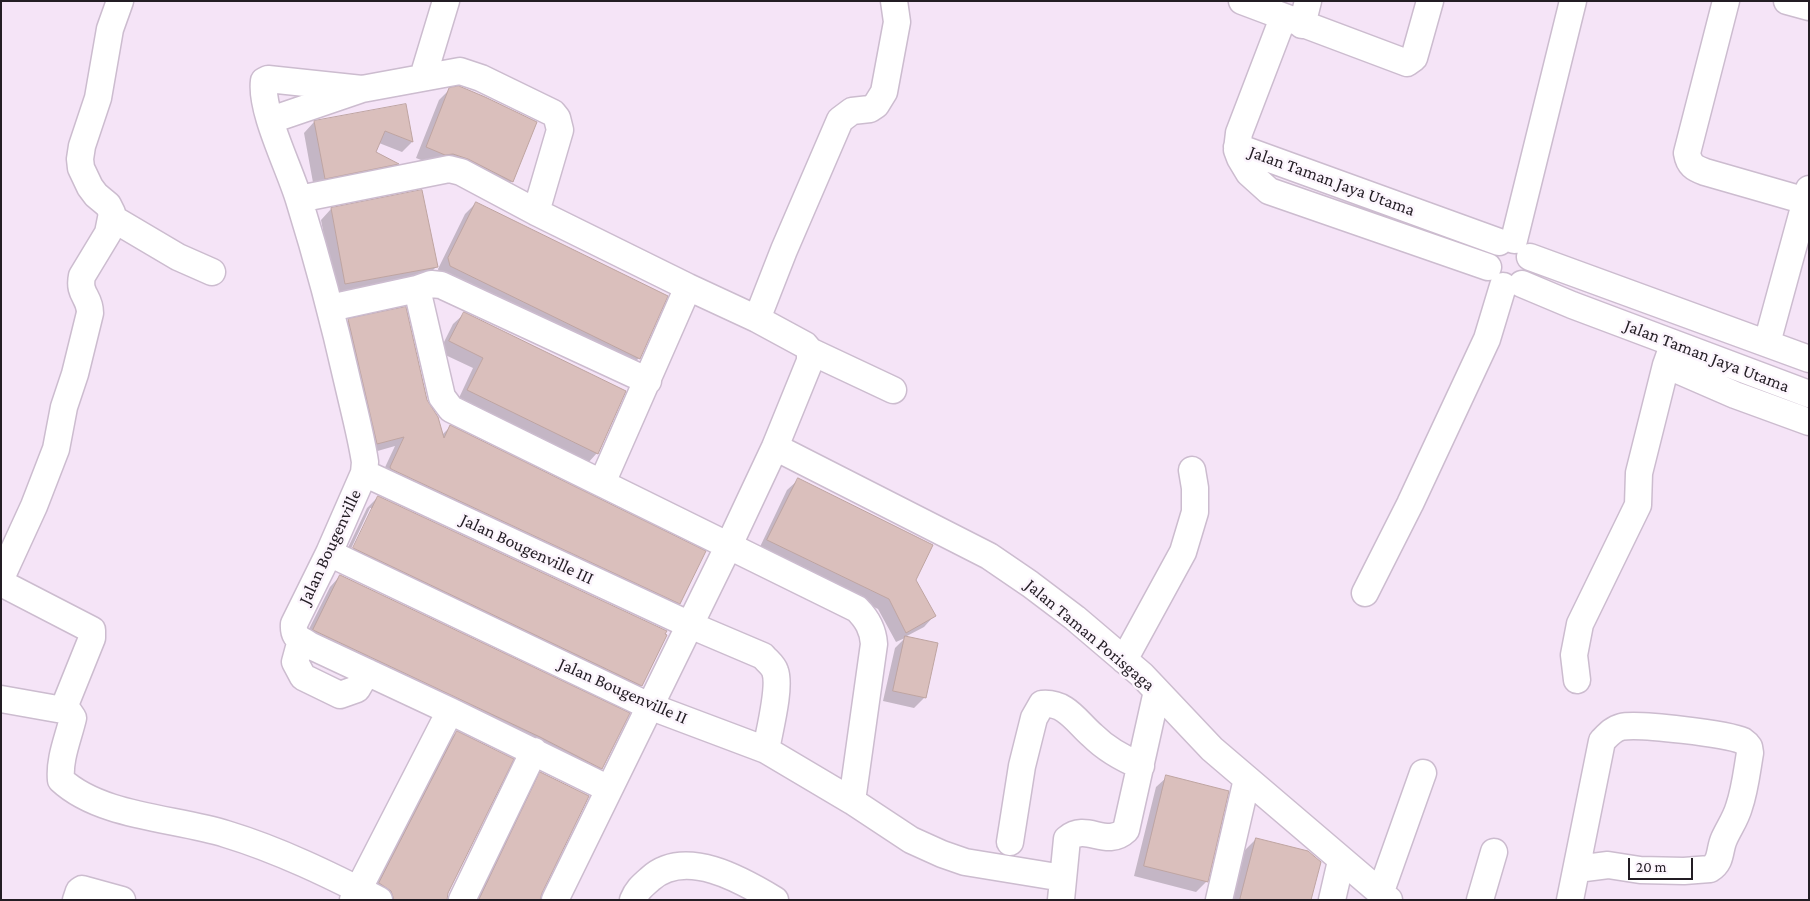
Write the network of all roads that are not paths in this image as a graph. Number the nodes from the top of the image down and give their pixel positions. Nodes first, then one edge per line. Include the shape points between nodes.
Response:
1 (120, 1) edge
2 (446, 1) edge
3 (894, 1) edge
4 (1242, 1) edge
5 (1430, 1) edge
6 (1573, 1) edge
7 (1726, 1) edge
8 (1787, 1) edge
9 (1809, 7) edge
10 (1298, 15) edge
11 (422, 77) junction
12 (362, 88) junction
13 (271, 120) junction
14 (1237, 147) junction
15 (1807, 195) edge
16 (299, 199) junction
17 (536, 212) junction
18 (112, 218) junction
19 (1514, 246) junction
20 (212, 272) dead end
21 (1504, 279) junction
22 (688, 287) junction
23 (416, 289) junction
24 (330, 308) junction
25 (757, 318) junction
26 (1767, 343) junction
27 (810, 351) junction
28 (1670, 354) junction
29 (1809, 359) edge
30 (1745, 370) junction
31 (648, 381) junction
32 (893, 390) dead end
33 (1809, 394) edge
34 (1735, 395) junction
35 (1809, 422) edge
36 (775, 447) junction
37 (1192, 470) dead end
38 (364, 473) junction
39 (602, 483) junction
40 (729, 545) junction
41 (329, 553) junction
42 (1, 578) edge
43 (1, 584) edge
44 (1365, 593) dead end
45 (690, 625) junction
46 (1124, 660) junction
47 (1577, 680) dead end
48 (1157, 691) junction
49 (1, 699) edge
50 (649, 706) junction
51 (62, 710) junction
52 (450, 711) junction
53 (766, 750) junction
54 (534, 752) junction
55 (1141, 766) junction
56 (1423, 773) dead end
57 (1247, 779) junction
58 (609, 789) junction
59 (852, 801) junction
60 (1010, 842) dead end
61 (1494, 852) dead end
62 (1341, 861) junction
63 (1577, 869) junction
64 (1062, 889) edge
65 (363, 896) edge
66 (1385, 897) edge
67 (76, 900) edge
68 (122, 900) edge
69 (462, 900) edge
70 (556, 900) edge
71 (634, 900) edge
72 (776, 900) edge
73 (1219, 900) edge
74 (1332, 900) edge
75 (1480, 900) edge
76 (1570, 900) edge

1 - 18 street via 110,29 98,98 80,159 85,177 96,195 108,205
2 - 11 street
3 - 25 street via 897,22 884,92 870,109 852,111 840,120
4 - 10 street
5 - 10 street via 1414,58 1407,63
6 - 19 street
7 - 15 street via 1687,153 1689,163 1705,172
8 - 9 street
10 - 14 street via 1239,133
11 - 12 street
11 - 17 street via 460,71 468,73 553,113 560,130
12 - 13 street
12 - 13 street, Jalan Bougenville via 268,79 264,81 263,95
13 - 16 street, Jalan Bougenville
14 - 19 street, Jalan Taman Jaya Utama
14 - 21 street, Jalan Taman Jaya Utama via 1249,173 1269,191
15 - 26 street
16 - 17 street via 449,169 461,172
16 - 24 street, Jalan Bougenville
17 - 22 street
18 - 20 street via 178,258
18 - 42 street via 108,233 82,276 81,290 90,313 56,449
19 - 21 street via 1529,271
19 - 21 street via 1493,250 1488,262
19 - 26 street, Jalan Taman Jaya Utama
21 - 28 street, Jalan Taman Jaya Utama via 1572,305
21 - 44 street via 1487,339
22 - 25 street
22 - 31 street
23 - 24 street
23 - 31 street via 431,284 441,285
23 - 39 street via 442,397 451,409
24 - 38 street, Jalan Bougenville via 364,452
25 - 27 street via 806,345
26 - 29 street, Jalan Taman Jaya Utama
27 - 32 street
27 - 36 street via 810,360
28 - 30 street, Jalan Taman Jaya Utama
28 - 34 street
28 - 47 street via 1639,473 1638,505 1580,624 1574,655
30 - 33 street, Jalan Taman Jaya Utama
30 - 34 street
31 - 39 street
34 - 35 street
36 - 40 street
36 - 46 street, Jalan Taman Porisgaga via 989,556 1075,618
37 - 46 street via 1195,512 1183,552
38 - 41 street, Jalan Bougenville
38 - 45 street, Jalan Bougenville III
39 - 40 street
40 - 45 street
40 - 59 street via 857,609 871,629 874,644
41 - 50 street, Jalan Bougenville II
41 - 52 street, Jalan Bougenville via 294,624 296,636
43 - 51 street via 92,630 92,638
45 - 50 street
45 - 53 street, Jalan Bougenville III via 763,656 776,672 777,687
46 - 48 street, Jalan Taman Porisgaga
48 - 55 street
48 - 57 street, Jalan Taman Porisgaga via 1212,749
49 - 51 street
50 - 53 street, Jalan Bougenville II
50 - 58 street
51 - 65 street via 73,718 60,768 61,780 70,789 117,809 224,833 266,847
52 - 54 street, Jalan Bougenville
52 - 65 street
53 - 59 street, Jalan Bougenville II
54 - 58 street, Jalan Bougenville
54 - 69 street
55 - 60 street via 1092,735 1064,708 1042,704 1034,718 1022,766
55 - 64 street via 1126,830 1114,838 1078,833 1067,839
56 - 66 street
57 - 62 street, Jalan Taman Porisgaga
57 - 73 street
58 - 70 street
59 - 64 street, Jalan Bougenville II via 911,840 942,854
61 - 75 street
62 - 66 street, Jalan Taman Porisgaga
62 - 74 street
63 - 63 street via 1602,741 1610,732 1638,725 1721,736 1743,741 1749,746 1740,805 1713,868 1640,870 1608,865
63 - 76 street
67 - 68 street via 82,889
71 - 72 street via 638,890 654,875 672,866 690,865 740,879

